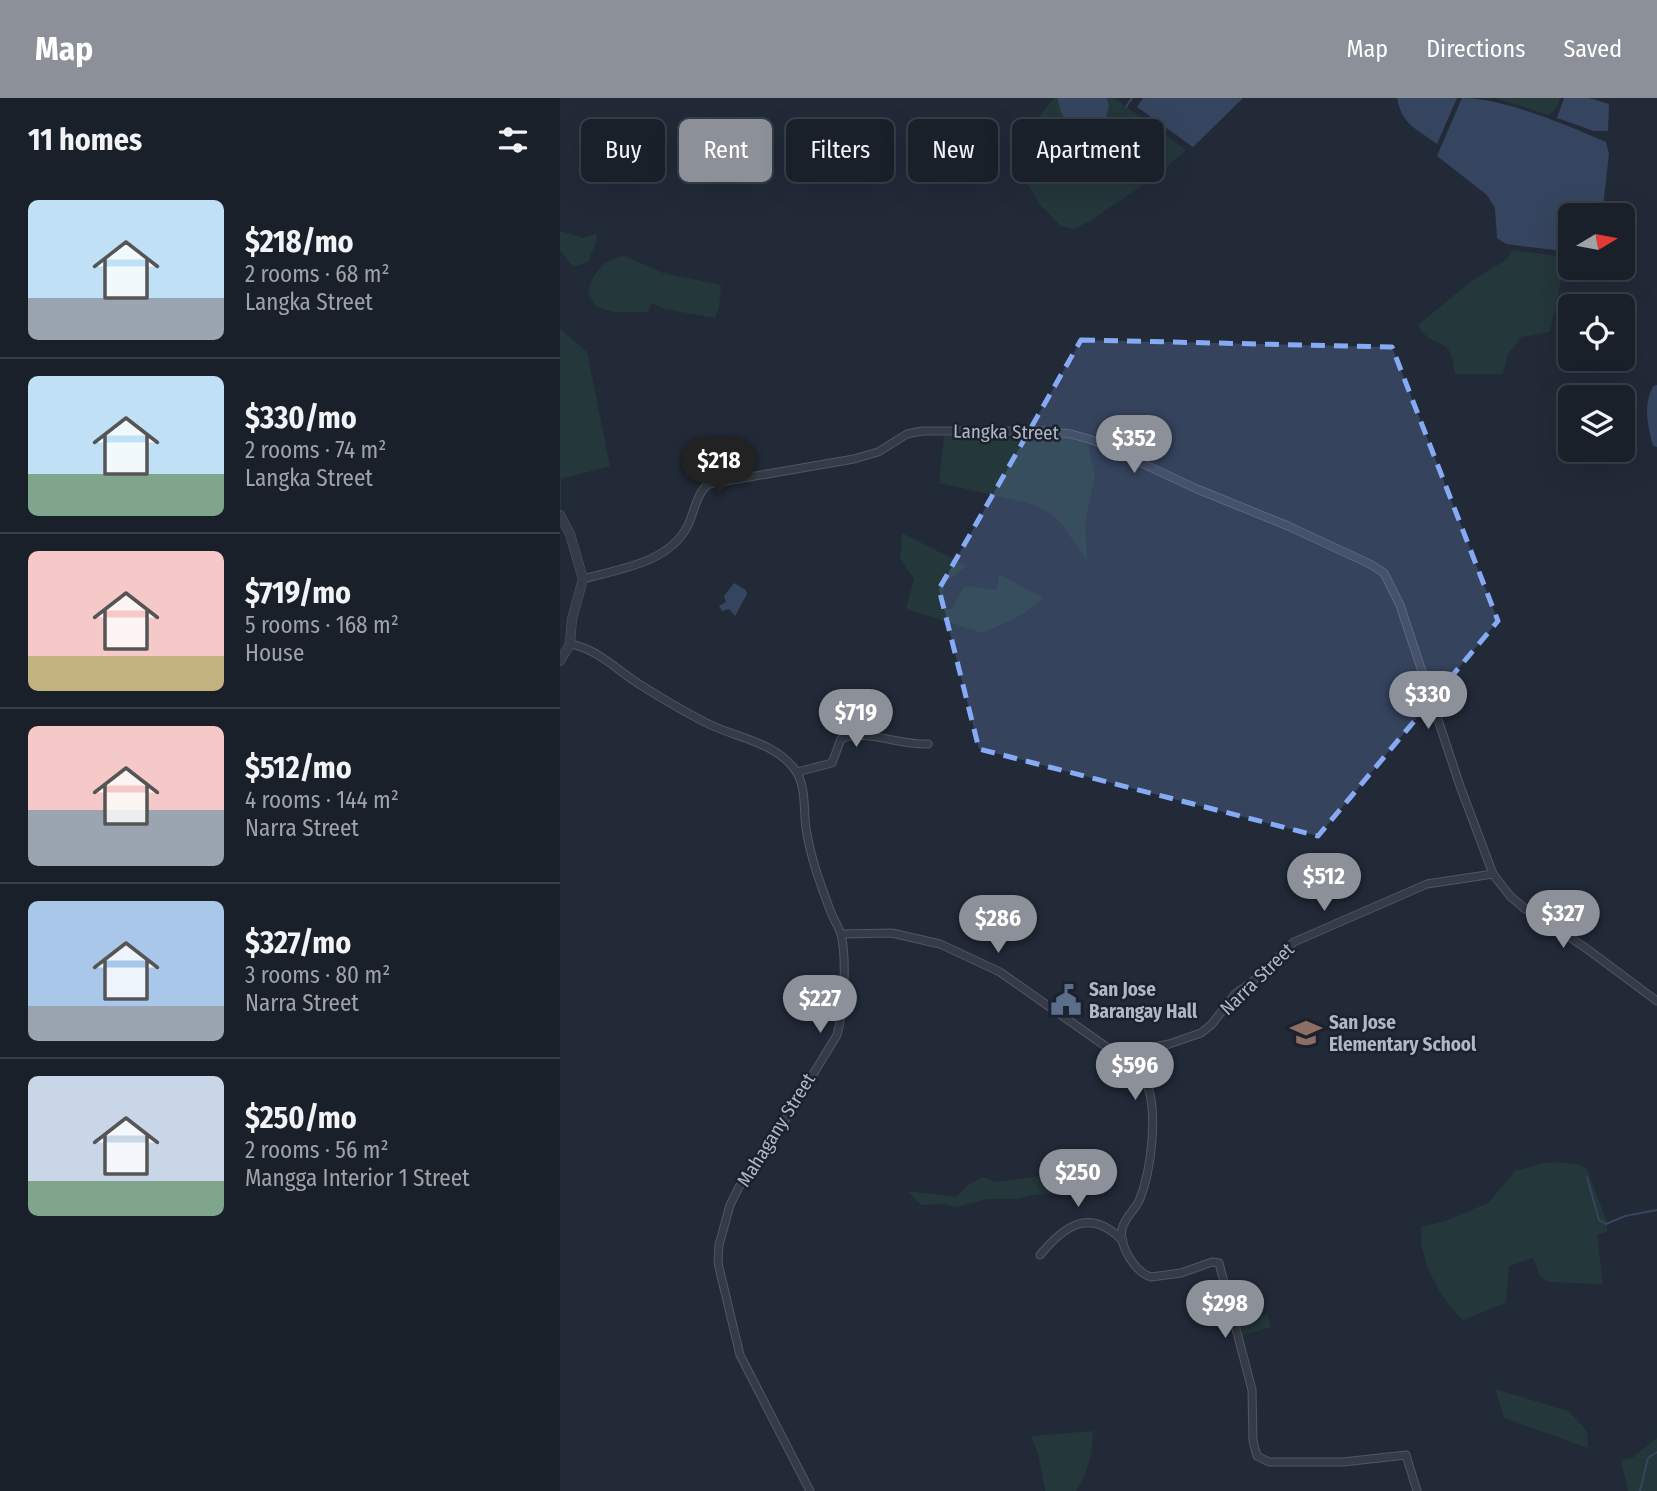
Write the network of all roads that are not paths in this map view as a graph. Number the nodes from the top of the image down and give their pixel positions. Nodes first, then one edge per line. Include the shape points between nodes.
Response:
1 (560, 515) edge
2 (583, 579) junction
3 (570, 644) junction
4 (560, 661) edge
5 (928, 744) dead end
6 (797, 772) junction
7 (1493, 874) junction
8 (841, 934) junction
9 (1657, 1001) edge
10 (1108, 1048) junction
11 (1140, 1051) junction
12 (1134, 1066) junction
13 (1124, 1242) junction
14 (1040, 1255) dead end
15 (810, 1491) edge
16 (1417, 1491) edge

1 - 2 street
2 - 3 street
2 - 7 street, Langka Street via 651,559 668,549 686,529 709,484 854,459 922,430 1045,431 1092,440 1384,573 1400,605
3 - 4 street
3 - 6 street via 598,655 681,709 763,745
5 - 6 street via 848,735 841,738 832,763
6 - 8 street, Mahagany Street via 814,866
7 - 9 street via 1531,914
7 - 11 street, Narra Street via 1427,884 1294,942 1235,994 1201,1033
8 - 10 street via 902,934 963,953 1017,983
8 - 15 street, Mahagany Street via 842,1005 837,1035 739,1187 719,1245 718,1263 740,1355
10 - 11 street, Narra Street
10 - 12 street
11 - 12 street
12 - 13 street via 1146,1086 1152,1140 1139,1200 1124,1222
13 - 14 street via 1105,1228 1077,1223 1059,1233
13 - 16 street via 1135,1266 1147,1277 1219,1263 1252,1390 1253,1441 1260,1458 1269,1462 1354,1462 1402,1454 1409,1458

